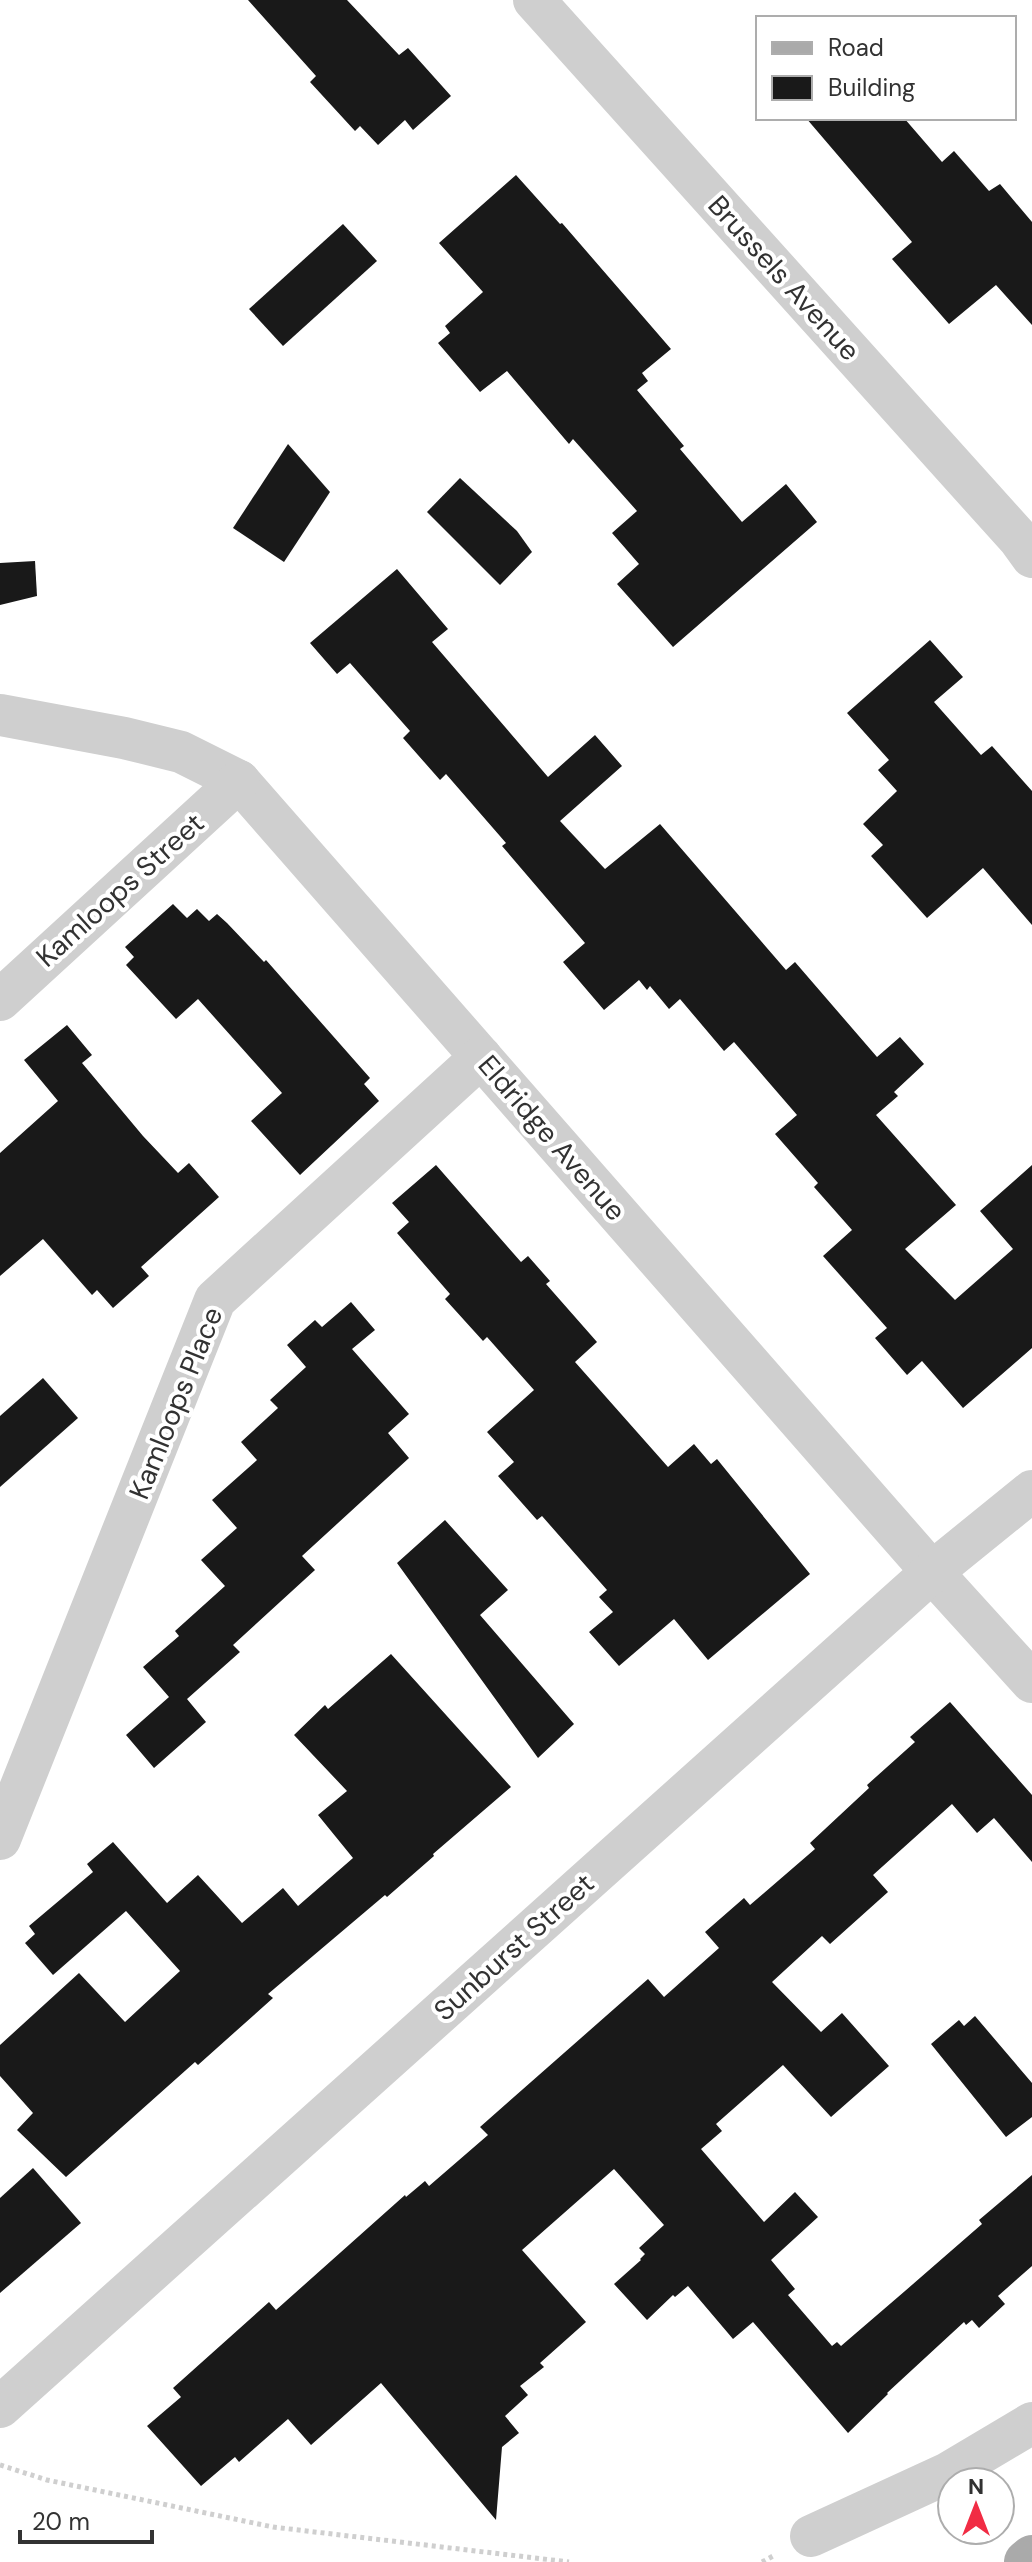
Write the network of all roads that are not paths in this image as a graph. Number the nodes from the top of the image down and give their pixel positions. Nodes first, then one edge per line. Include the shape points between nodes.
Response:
1 (534, 0) edge
2 (1028, 542) edge
3 (0, 715) edge
4 (239, 781) junction
5 (0, 1000) edge
6 (481, 1057) junction
7 (1032, 1491) edge
8 (932, 1572) junction
9 (1032, 1682) edge
10 (0, 1839) edge
11 (0, 2407) edge
12 (1032, 2423) edge
13 (811, 2536) dead end
14 (1032, 2557) edge
15 (1026, 2562) edge

1 - 2 street, Brussels Avenue
3 - 4 street, Eldridge Avenue via 181,752
4 - 5 street, Kamloops Street
4 - 6 street, Eldridge Avenue
6 - 8 street, Eldridge Avenue
6 - 10 street, Kamloops Place via 215,1300
7 - 8 street, Sunburst Street
8 - 9 street, Eldridge Avenue
8 - 11 street, Sunburst Street
12 - 13 street via 948,2473
14 - 15 main road

